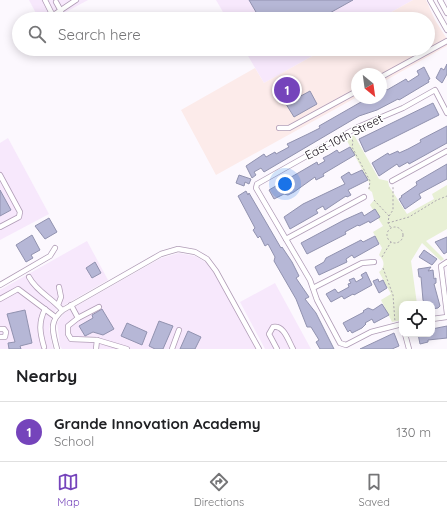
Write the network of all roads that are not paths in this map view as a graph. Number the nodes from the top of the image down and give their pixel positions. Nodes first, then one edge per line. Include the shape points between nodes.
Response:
1 (45, 0) edge
2 (76, 0) edge
3 (430, 0) edge
4 (440, 0) edge
5 (70, 1) edge
6 (56, 2) dead end
7 (61, 11) junction
8 (51, 12) edge
9 (58, 12) edge
10 (447, 13) edge
11 (447, 30) edge
12 (447, 41) edge
13 (435, 48) edge
14 (420, 56) edge
15 (387, 75) edge
16 (351, 94) edge
17 (447, 113) edge
18 (280, 128) dead end
19 (447, 151) edge
20 (0, 175) edge
21 (392, 181) dead end
22 (364, 197) dead end
23 (0, 227) edge
24 (286, 239) junction
25 (55, 248) dead end
26 (374, 262) dead end
27 (447, 262) edge
28 (29, 277) dead end
29 (0, 285) edge
30 (59, 287) dead end
31 (313, 288) junction
32 (0, 299) edge
33 (71, 305) junction
34 (58, 306) junction
35 (99, 307) dead end
36 (45, 309) junction
37 (62, 310) junction
38 (447, 315) edge
39 (54, 316) junction
40 (78, 318) junction
41 (435, 318) edge
42 (399, 325) edge
43 (0, 328) edge
44 (179, 330) dead end
45 (0, 337) edge
46 (406, 337) edge
47 (97, 340) junction
48 (44, 347) dead end
49 (57, 349) edge
50 (96, 349) edge
51 (127, 349) edge
52 (172, 349) edge
53 (259, 349) edge
54 (278, 349) edge
55 (292, 349) edge
56 (409, 349) edge

1 - 8 street
2 - 5 street
3 - 11 street
4 - 10 street
5 - 7 street
6 - 7 street
7 - 9 street
12 - 13 street
14 - 15 street
16 - 18 street via 289,128
17 - 24 street, East 10th Street via 435,90 403,108 358,127 257,184 256,188
19 - 21 street
20 - 23 street via 20,212 19,216
22 - 24 street
24 - 31 street
25 - 29 street via 50,256
26 - 31 street via 362,263
27 - 38 street via 441,266
28 - 34 street
30 - 34 street via 62,298
31 - 42 street via 340,343 346,345 371,332
32 - 36 street via 18,289
33 - 37 street
33 - 40 street
33 - 53 street via 161,254 178,249 195,252 207,259 216,271
34 - 37 street
35 - 40 street
36 - 39 street
36 - 48 street via 40,318
37 - 39 street
38 - 41 street
39 - 49 street via 52,329
40 - 47 street via 68,326 69,337
43 - 45 street via 5,330 6,334
44 - 52 street
46 - 56 street
47 - 50 street
47 - 51 street
54 - 55 street via 269,334 272,327 277,326 281,328

